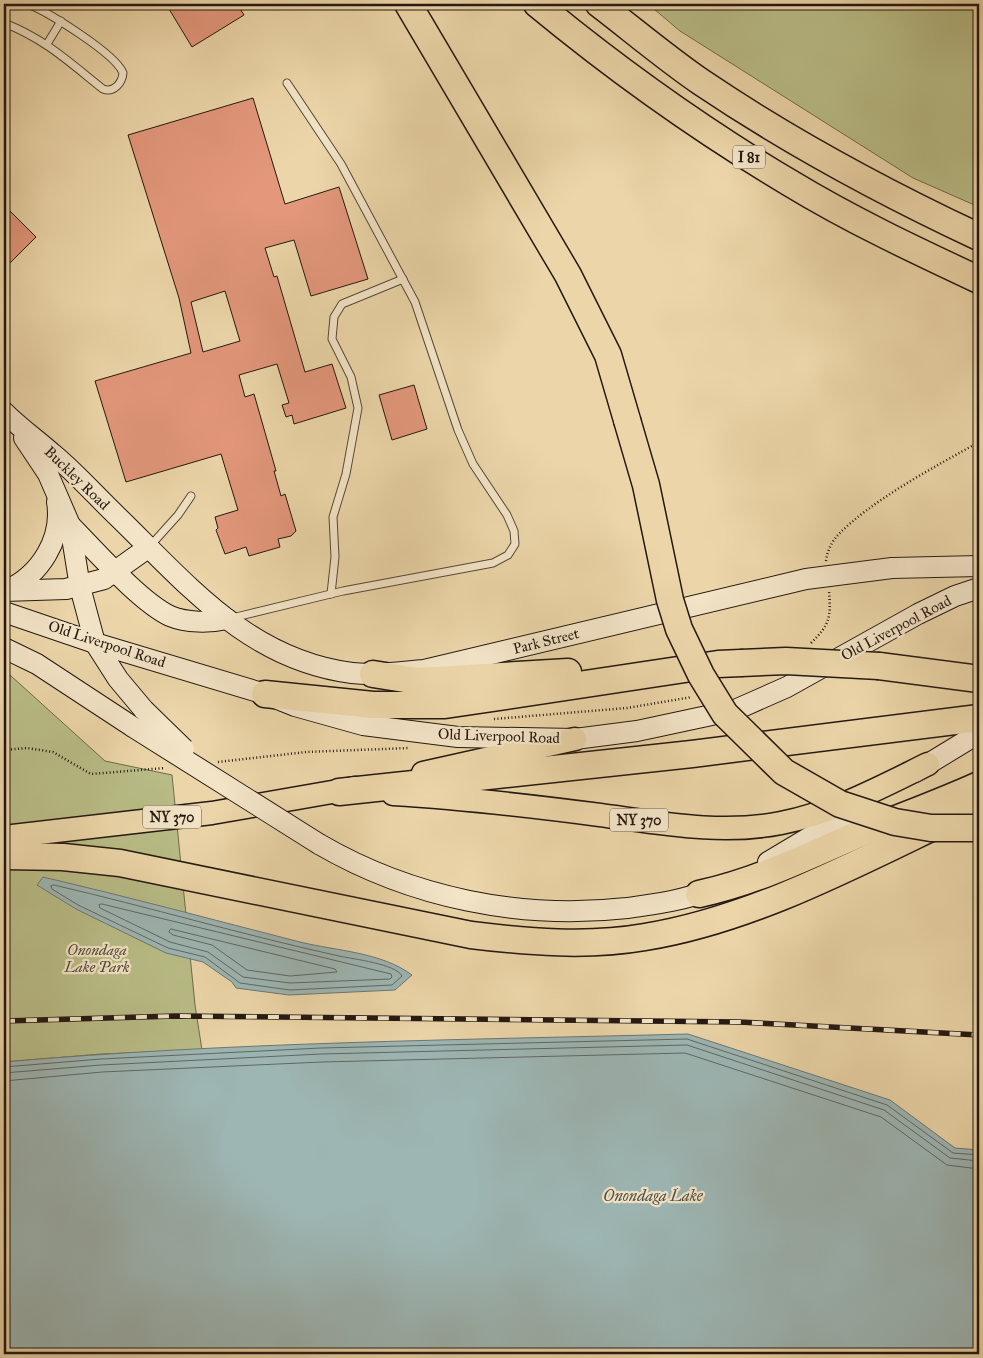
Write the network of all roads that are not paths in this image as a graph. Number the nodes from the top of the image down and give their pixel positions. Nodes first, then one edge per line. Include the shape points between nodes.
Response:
1 (28, 4) edge
2 (408, 4) edge
3 (537, 4) edge
4 (599, 4) edge
5 (61, 21) junction
6 (4, 23) edge
7 (47, 44) junction
8 (287, 83) dead end
9 (979, 237) edge
10 (403, 279) junction
11 (979, 280) edge
12 (5, 413) edge
13 (55, 490) junction
14 (191, 496) dead end
15 (70, 525) junction
16 (149, 547) junction
17 (979, 566) edge
18 (116, 570) junction
19 (80, 587) junction
20 (979, 588) edge
21 (4, 591) edge
22 (331, 594) junction
23 (4, 612) edge
24 (227, 619) junction
25 (95, 643) junction
26 (4, 648) edge
27 (741, 663) junction
28 (373, 674) junction
29 (979, 679) edge
30 (265, 694) junction
31 (979, 718) edge
32 (979, 733) edge
33 (575, 739) junction
34 (928, 764) junction
35 (209, 773) junction
36 (979, 785) edge
37 (339, 792) junction
38 (979, 805) edge
39 (979, 828) edge
40 (4, 837) edge
41 (4, 856) edge
42 (699, 894) junction

1 - 5 lane
2 - 39 highway, bridge via 568,275 608,355 646,485 679,629 701,675 725,714 784,772 840,804 895,822 931,828
3 - 11 highway, I 81 via 596,52 690,120 791,184 888,237
4 - 9 highway, I 81 via 700,82 779,132 866,182
5 - 7 lane
5 - 7 lane via 121,68 122,80 112,90 103,89
6 - 7 lane
8 - 10 lane via 341,164
10 - 22 lane via 342,304 334,317 332,339 351,377 358,408 346,474 333,517 335,557
10 - 22 lane via 415,302 458,430 473,464 507,515 515,544 507,556 493,563
12 - 13 main road via 48,474
12 - 16 main road, Buckley Road via 54,455
13 - 15 main road
13 - 21 main road via 58,520 46,556 27,579
14 - 16 lane
15 - 18 main road
15 - 19 main road
16 - 18 main road
16 - 24 main road, Park Street
17 - 28 main road, Park Street via 892,568 806,579 424,670
18 - 19 main road via 104,579
18 - 24 main road via 149,603 170,616 188,621
19 - 21 main road
19 - 25 main road
20 - 33 main road, Old Liverpool Road / NY 370 via 918,614 787,687 736,710 637,732
22 - 24 lane
23 - 25 main road, Old Liverpool Road
24 - 28 main road, Park Street via 253,639 282,654 310,664
25 - 30 main road, Old Liverpool Road
25 - 35 main road, bridge via 118,679 144,710
26 - 35 main road, bridge via 37,664
27 - 28 highway via 698,661 417,681
27 - 29 highway, bridge via 786,661 879,666
27 - 30 highway via 445,705 373,705
30 - 33 main road, Old Liverpool Road via 362,725 458,737
31 - 37 highway via 692,754
32 - 34 main road, NY 370
33 - 37 main road, NY 370
34 - 37 main road, NY 370 via 828,810 801,819 743,828 681,825 429,797
34 - 42 main road via 791,850
35 - 42 main road, bridge via 319,844 353,862 441,895 510,908 595,911 653,905
36 - 42 highway via 779,870 735,886
37 - 40 main road, NY 370 via 212,813
38 - 41 highway via 756,907 707,924 645,937 564,943 471,935 120,863 63,857

